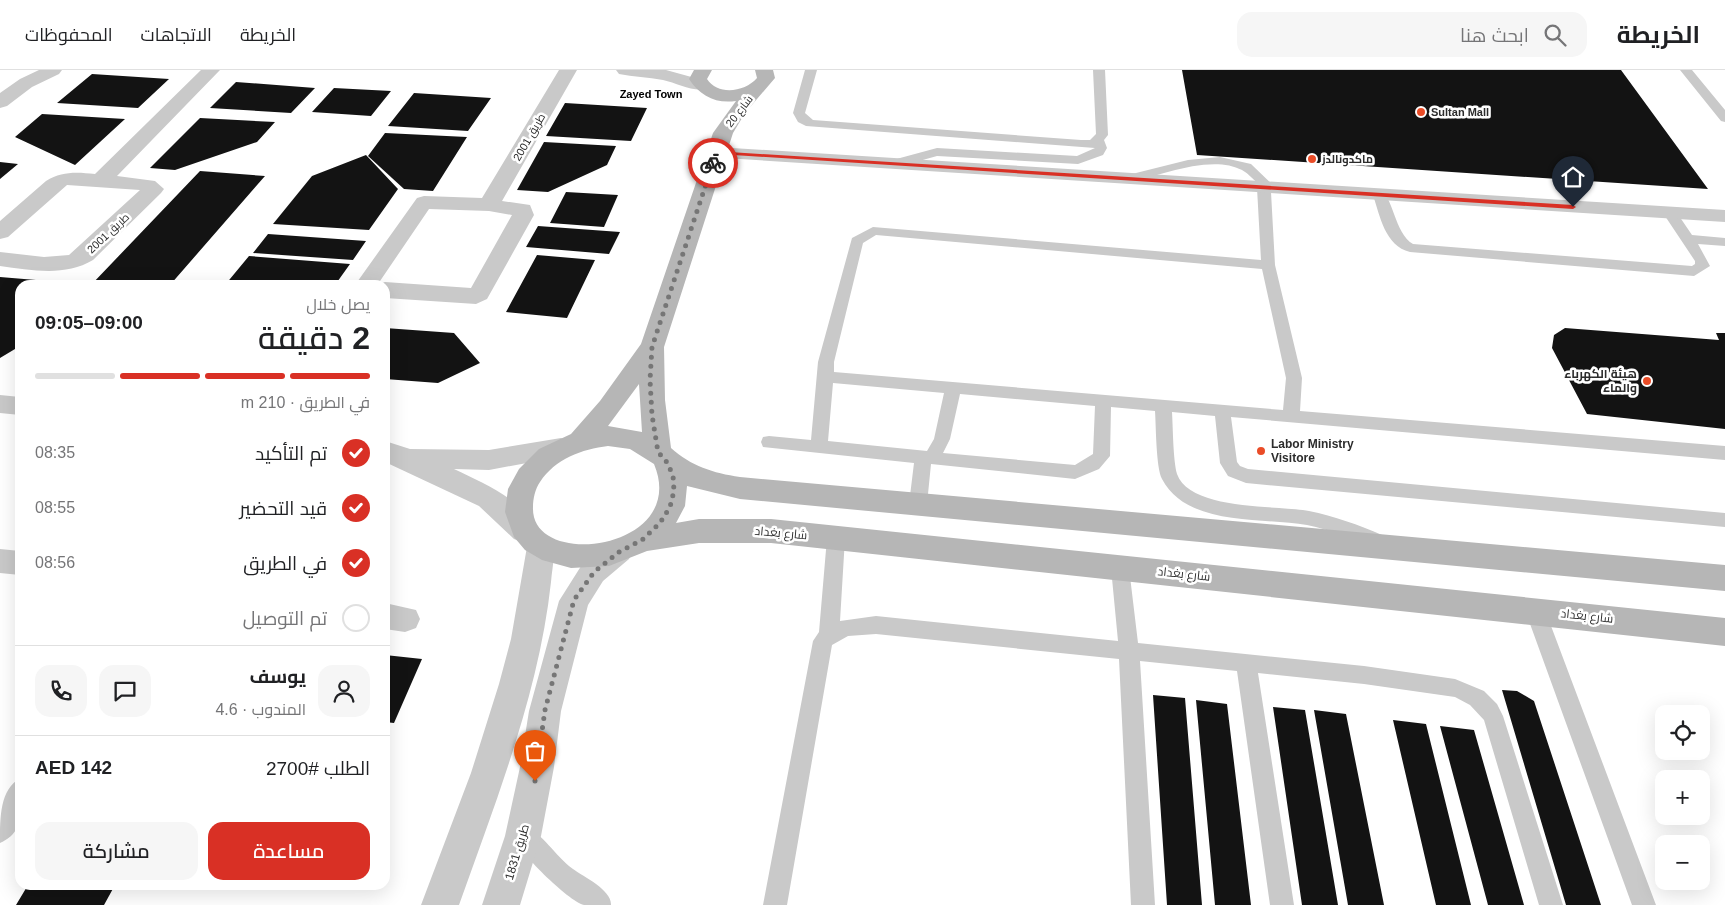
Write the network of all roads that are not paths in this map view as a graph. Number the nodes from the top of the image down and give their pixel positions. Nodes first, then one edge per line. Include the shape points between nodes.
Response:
1 (53, 70) edge
2 (211, 70) edge
3 (568, 70) edge
4 (626, 70) edge
5 (634, 70) edge
6 (649, 70) edge
7 (764, 70) edge
8 (811, 70) edge
9 (1098, 70) edge
10 (1686, 70) edge
11 (703, 81) edge
12 (757, 89) junction
13 (0, 102) edge
14 (1725, 118) edge
15 (1098, 140) junction
16 (719, 143) junction
17 (894, 164) junction
18 (100, 181) junction
19 (1266, 188) junction
20 (1380, 195) junction
21 (489, 205) junction
22 (1670, 213) junction
23 (1725, 216) edge
24 (0, 232) edge
25 (1688, 240) junction
26 (1725, 242) edge
27 (0, 259) edge
28 (1268, 265) junction
29 (369, 280) edge
30 (390, 290) edge
31 (652, 347) junction
32 (826, 377) junction
33 (953, 388) junction
34 (1102, 400) junction
35 (0, 404) edge
36 (1163, 405) junction
37 (15, 406) edge
38 (1222, 410) junction
39 (1291, 416) junction
40 (769, 442) dead end
41 (571, 444) junction
42 (819, 447) junction
43 (1725, 453) edge
44 (395, 454) edge
45 (662, 456) junction
46 (928, 458) junction
47 (918, 504) junction
48 (1725, 520) edge
49 (836, 538) junction
50 (532, 539) junction
51 (631, 546) junction
52 (1393, 547) junction
53 (0, 561) edge
54 (15, 562) edge
55 (1120, 568) junction
56 (1725, 578) edge
57 (1535, 610) junction
58 (1725, 632) edge
59 (829, 634) junction
60 (1129, 651) junction
61 (1246, 664) junction
62 (15, 802) edge
63 (0, 825) edge
64 (523, 836) junction
65 (602, 904) edge
66 (440, 905) edge
67 (501, 905) edge
68 (775, 905) edge
69 (1143, 905) edge
70 (1282, 905) edge
71 (1551, 905) edge
72 (1644, 905) edge

1 - 13 street via 26,83
2 - 18 street
3 - 21 street, طريق 2001
4 - 11 street
5 - 6 street
7 - 12 main road via 766,78
8 - 15 lane via 799,113 810,123 1081,144
9 - 15 lane via 1102,135
10 - 14 lane
11 - 12 main road via 731,95
11 - 16 main road, شارع 20 via 721,118
12 - 16 main road, شارع 20 via 738,110
15 - 17 lane via 1099,152 1078,160 937,152
16 - 17 street
16 - 31 main road, شارع 20
17 - 19 street
18 - 24 street, طريق 2001 via 72,178 56,182
18 - 27 street, طريق 2001 via 148,185 154,189 76,261 64,264
19 - 20 street
19 - 28 lane
20 - 22 street
20 - 25 lane via 1397,241 1419,250 1694,271 1703,266
21 - 29 street via 430,201 420,205
21 - 30 street via 519,208 524,212 479,294 468,297
22 - 23 street
22 - 25 lane
25 - 26 lane
28 - 32 lane via 873,231 857,241 826,362
28 - 39 lane via 1294,378
31 - 41 main road via 609,408
31 - 45 main road via 652,406
32 - 33 lane
32 - 42 lane
33 - 34 lane
33 - 46 lane via 942,439
34 - 36 lane
34 - 46 lane via 1103,448 1096,463 1087,469 1075,472
35 - 37 street
36 - 38 lane
36 - 52 lane via 1170,476 1184,496 1209,506 1306,518 1356,532
38 - 39 lane
38 - 48 lane via 1229,463 1234,471 1246,476
39 - 43 lane
40 - 42 lane
41 - 44 street via 490,460
41 - 45 main road via 602,436 623,437 642,442
41 - 50 main road via 542,460 519,495 518,514
42 - 46 lane
44 - 50 street via 489,498
45 - 47 main road via 682,471 719,485
45 - 51 main road via 673,475 670,507 660,523
46 - 47 lane
47 - 52 main road
49 - 51 main road, شارع بغداد via 735,530 699,531
49 - 55 main road, شارع بغداد
49 - 59 lane
50 - 51 main road via 564,556 591,558
50 - 66 street via 537,584 510,704
51 - 64 street, طريق 1831 via 594,572 574,600 545,710
52 - 56 main road
53 - 54 street
55 - 57 main road, شارع بغداد
55 - 60 lane
57 - 58 main road, شارع بغداد
57 - 72 lane
59 - 60 lane via 854,626 903,626
59 - 68 lane via 821,650
60 - 61 lane
60 - 69 lane
61 - 70 lane
61 - 71 lane via 1455,688 1480,699 1493,716
62 - 63 street
64 - 65 lane via 558,872
64 - 67 street, طريق 1831

